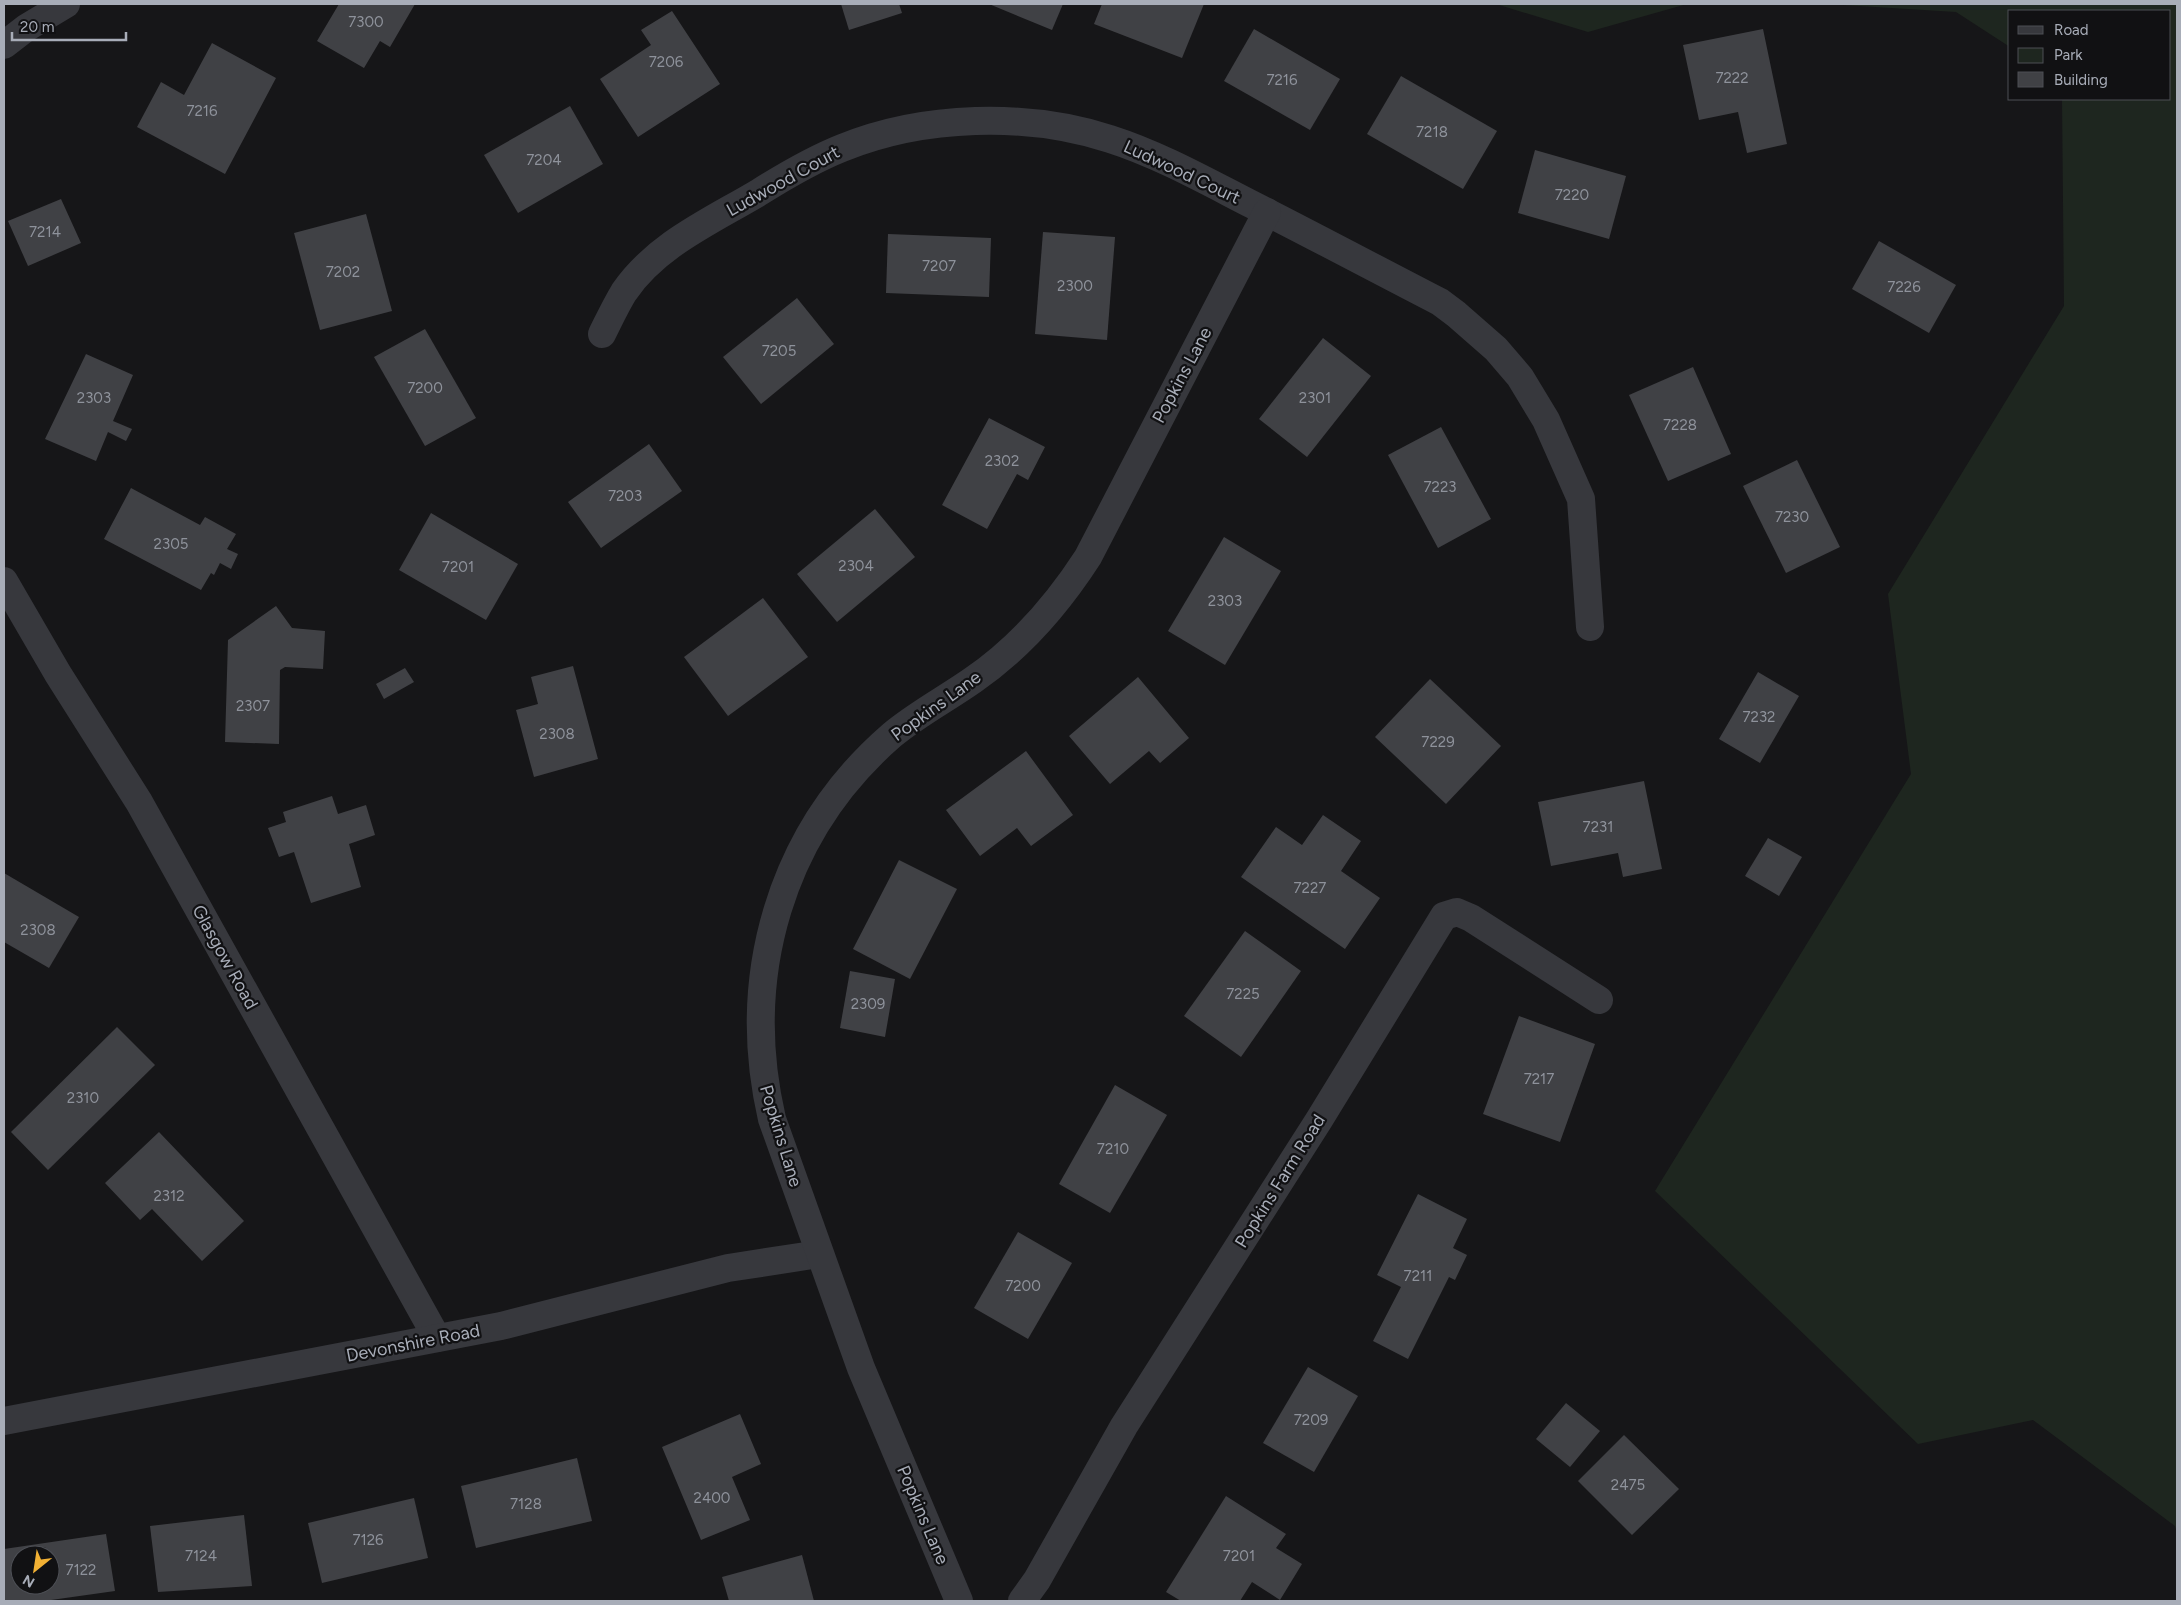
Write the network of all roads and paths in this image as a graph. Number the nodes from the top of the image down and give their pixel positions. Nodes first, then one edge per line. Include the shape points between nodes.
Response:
1 (66, 4) edge
2 (4, 44) edge
3 (1267, 212) junction
4 (602, 334) dead end
5 (4, 581) edge
6 (1590, 627) dead end
7 (1599, 1000) dead end
8 (820, 1254) junction
9 (437, 1338) junction
10 (4, 1421) edge
11 (959, 1601) edge
12 (1022, 1601) edge

1 - 2 street
3 - 4 street, Ludwood Court via 1164,159 1078,130 1046,124 979,120 906,129 844,147 803,166 674,243 653,260 625,292
3 - 6 street, Ludwood Court via 1440,302 1496,349 1520,377 1546,420 1581,498
3 - 8 street, Popkins Lane via 1088,557 1066,591 1035,628 1005,656 917,715 884,743 844,785 829,806 789,878 775,916 764,962 760,1048 764,1087 772,1118
5 - 9 street, Glasgow Road via 139,802
7 - 12 street, Popkins Farm Road via 1471,918 1457,912 1444,916 1319,1120 1124,1426
8 - 9 street, Devonshire Road via 728,1268 501,1326
8 - 11 street, Popkins Lane via 861,1368
9 - 10 street, Devonshire Road

